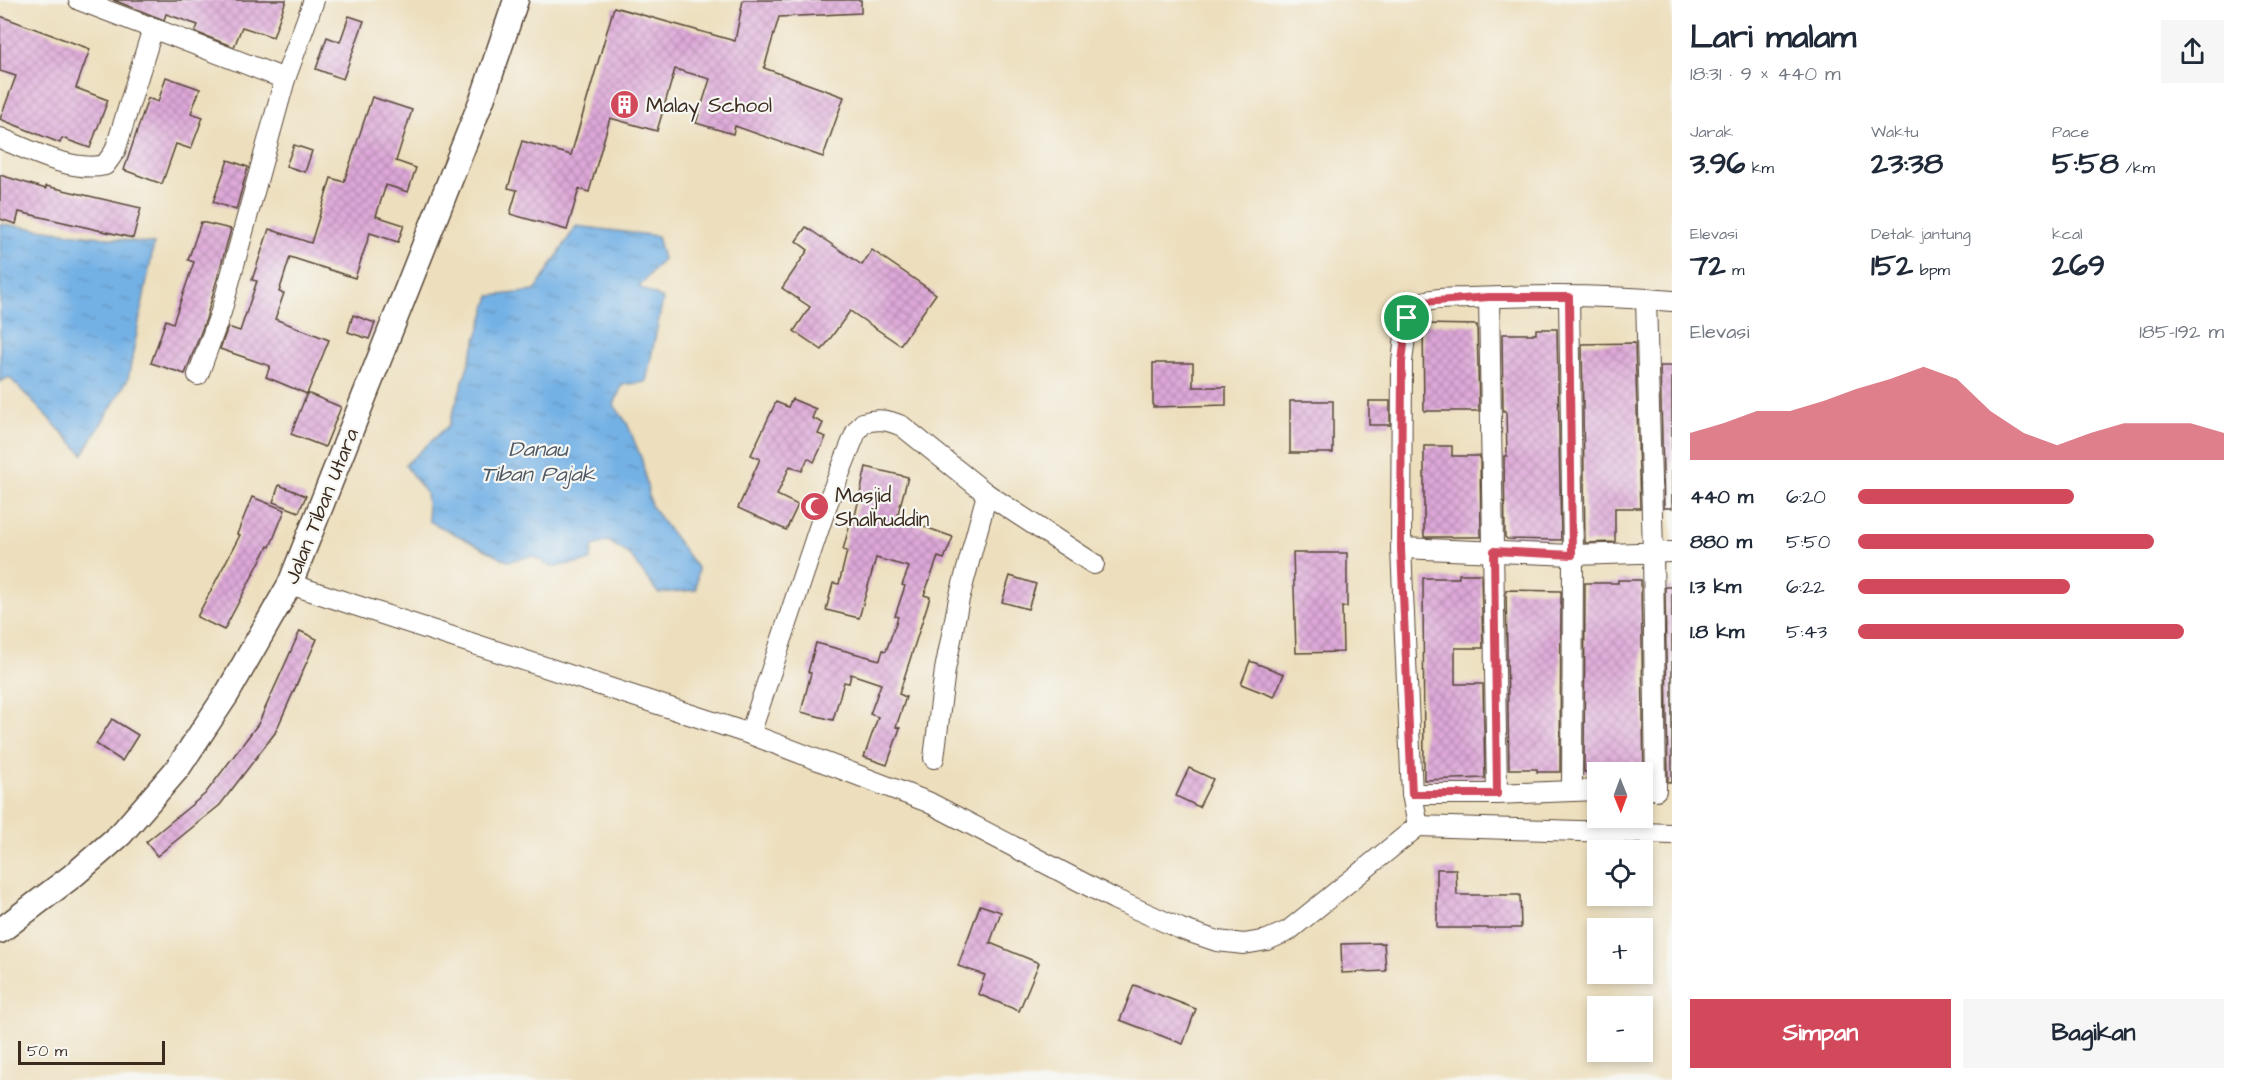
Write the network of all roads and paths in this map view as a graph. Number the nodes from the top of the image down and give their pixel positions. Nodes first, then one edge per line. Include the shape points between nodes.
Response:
1 (79, 0) edge
2 (315, 0) edge
3 (516, 0) edge
4 (153, 28) junction
5 (285, 79) junction
6 (0, 138) edge
7 (1489, 297) junction
8 (1569, 297) junction
9 (1646, 299) junction
10 (1672, 301) edge
11 (198, 375) dead end
12 (987, 494) junction
13 (1401, 549) junction
14 (1494, 551) junction
15 (1663, 552) edge
16 (1572, 555) junction
17 (1094, 564) dead end
18 (291, 584) junction
19 (750, 734) junction
20 (934, 758) dead end
21 (1572, 790) junction
22 (1587, 790) edge
23 (1657, 790) edge
24 (1412, 794) junction
25 (1497, 794) junction
26 (1418, 826) junction
27 (1672, 834) edge
28 (0, 931) edge

1 - 4 street
2 - 5 street
3 - 18 street, Jalan Tiban Utara via 483,97
4 - 5 street
4 - 6 street via 115,151 105,165 92,168 66,162
5 - 11 street via 221,312
7 - 8 street
7 - 13 street via 1423,302 1411,307 1407,318 1402,362
7 - 14 street
8 - 9 street
8 - 16 street
9 - 10 street
9 - 15 street
12 - 17 street
12 - 19 street via 902,426 881,420 863,423 826,507
12 - 20 street via 959,599
13 - 14 street
13 - 24 street
14 - 16 street
14 - 25 street
15 - 16 street
15 - 23 street
16 - 21 street
18 - 19 street
18 - 28 street, Jalan Tiban Utara via 227,694 178,768 121,834
19 - 26 street via 928,802 1114,899 1217,941 1244,944 1288,931
21 - 22 street
21 - 25 street
24 - 25 street
24 - 26 street
26 - 27 street

